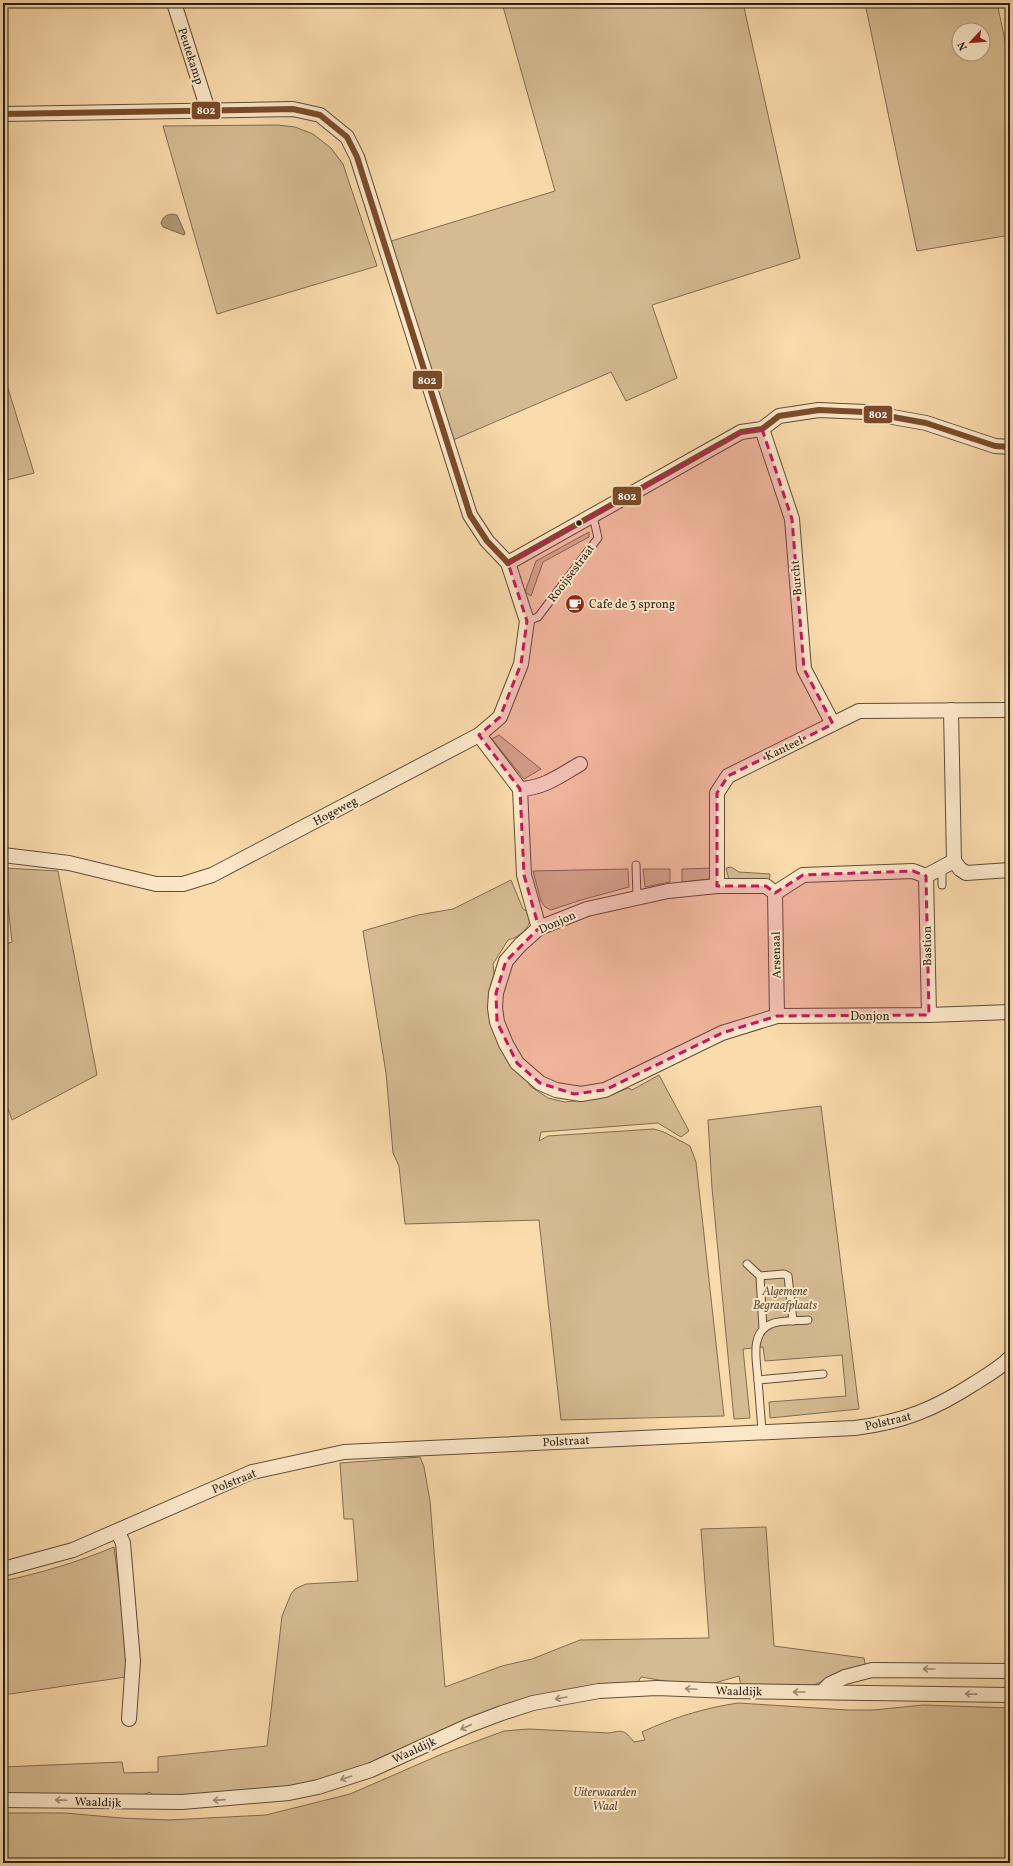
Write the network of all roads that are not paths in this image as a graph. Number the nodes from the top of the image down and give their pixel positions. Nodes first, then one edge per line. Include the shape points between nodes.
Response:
1 (174, 3) edge
2 (208, 110) junction
3 (3, 114) edge
4 (762, 429) junction
5 (1010, 447) edge
6 (593, 516) junction
7 (508, 563) junction
8 (527, 621) junction
9 (952, 710) junction
10 (1010, 710) edge
11 (832, 724) junction
12 (479, 735) junction
13 (580, 764) dead end
14 (520, 789) junction
15 (3, 856) edge
16 (948, 864) junction
17 (636, 865) dead end
18 (1010, 870) edge
19 (926, 876) junction
20 (942, 885) dead end
21 (717, 886) junction
22 (775, 893) junction
23 (637, 898) junction
24 (539, 928) junction
25 (1010, 1012) edge
26 (928, 1015) junction
27 (777, 1016) junction
28 (746, 1264) dead end
29 (760, 1276) junction
30 (808, 1320) dead end
31 (793, 1321) junction
32 (764, 1329) junction
33 (1010, 1358) edge
34 (823, 1374) dead end
35 (758, 1380) junction
36 (762, 1432) junction
37 (118, 1532) junction
38 (3, 1569) edge
39 (1010, 1671) edge
40 (822, 1692) junction
41 (1010, 1695) edge
42 (129, 1719) dead end
43 (3, 1800) edge

1 - 2 street, Peutekamp
2 - 3 street
2 - 7 street via 293,109 320,115 346,137 357,157 470,514 487,541
4 - 5 street via 779,416 819,410 866,412 926,423 995,446
4 - 6 street via 741,432
4 - 11 street, Burcht via 792,519 804,668
6 - 7 street
6 - 8 lane, Rooijsestraat via 598,538 538,617
7 - 8 street, Hogeweg
8 - 12 street, Hogeweg via 521,664 500,717
9 - 10 street, Kanteel
9 - 11 street, Kanteel via 859,711
9 - 16 street
11 - 21 street, Kanteel via 728,776 717,793
12 - 14 street
12 - 15 street, Hogeweg via 212,875 183,884 156,884 69,863
13 - 14 street via 549,782 534,788
14 - 24 street via 524,876
16 - 18 street via 966,873
16 - 19 street
16 - 20 lane
17 - 23 lane
19 - 22 street via 913,871 802,875
19 - 26 street, Bastion
21 - 22 street, Donjon via 766,886
21 - 23 street, Donjon via 668,891
22 - 27 street, Arsenaal
23 - 24 street, Donjon via 587,909
24 - 27 street, Donjon via 506,961 496,993 495,1008 506,1044 517,1062 540,1082 556,1090 581,1094 605,1090 722,1033
25 - 26 street, Donjon
26 - 27 street, Donjon
28 - 29 lane
29 - 31 lane via 788,1276
29 - 32 lane
30 - 31 lane
31 - 32 lane via 771,1324
32 - 35 lane via 757,1339 755,1351
33 - 36 street, Polstraat via 1002,1366 946,1402 912,1416 876,1426
34 - 35 lane
35 - 36 lane
36 - 37 street, Polstraat via 344,1452 252,1472
37 - 38 street, Polstraat via 73,1550
37 - 42 street via 123,1544 134,1661
39 -> 40 street via 872,1670 845,1677 830,1684
41 -> 40 street, Waaldijk
40 -> 43 street, Waaldijk via 631,1689 599,1691 502,1713 371,1770 318,1787 266,1796 145,1803

